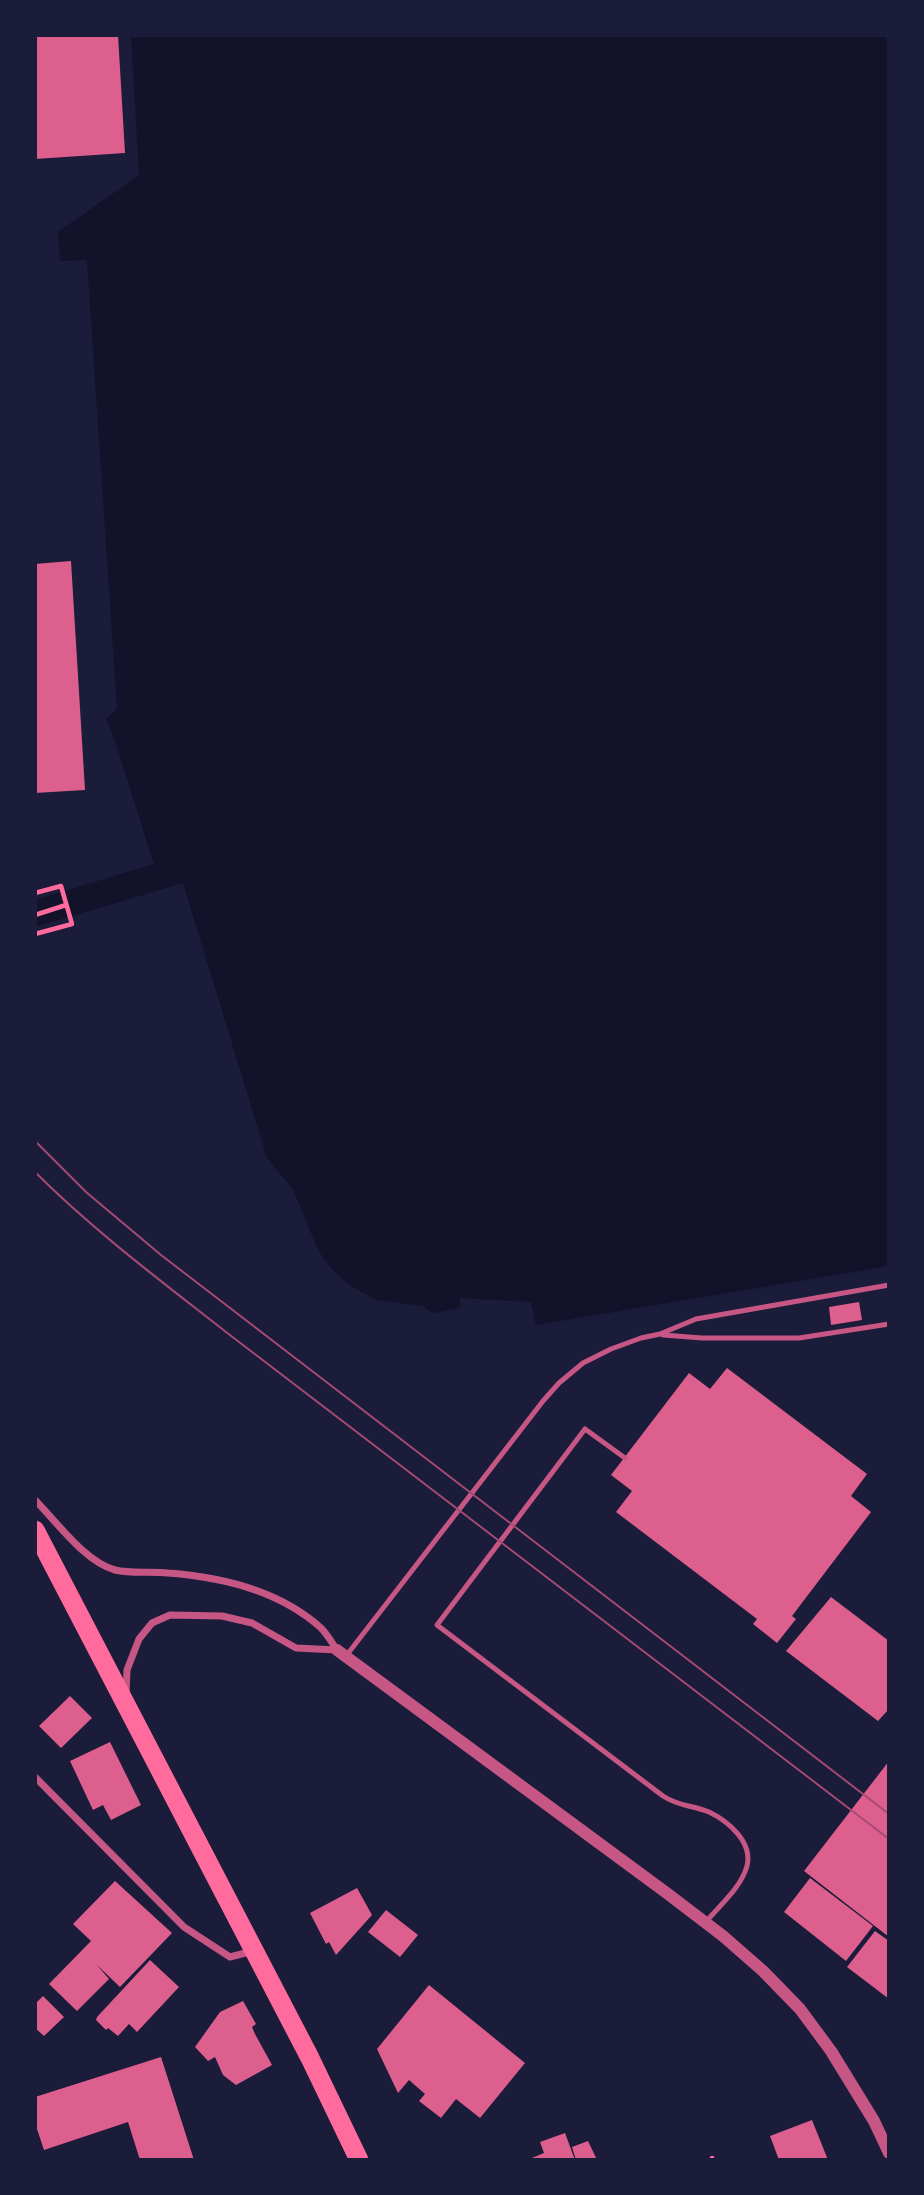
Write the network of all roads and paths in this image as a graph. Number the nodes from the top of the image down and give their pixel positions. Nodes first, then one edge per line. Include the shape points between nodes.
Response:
1 (35, 893) edge
2 (66, 905) junction
3 (35, 915) edge
4 (35, 934) edge
5 (889, 1285) edge
6 (889, 1324) edge
7 (660, 1334) junction
8 (625, 1458) dead end
9 (35, 1500) edge
10 (35, 1530) edge
11 (341, 1653) junction
12 (125, 1703) junction
13 (35, 1777) edge
14 (705, 1923) junction
15 (254, 1951) junction
16 (889, 2153) edge
17 (359, 2160) edge

1 - 2 path via 61,886
2 - 3 path
2 - 4 path via 72,924
5 - 7 lane via 696,1319
6 - 7 lane via 799,1338
7 - 11 lane via 611,1349 583,1363 559,1383
8 - 14 lane via 585,1429 437,1625 663,1796 708,1812 738,1833 748,1864
9 - 11 street via 103,1565 115,1570 223,1579 248,1587 322,1629
10 - 12 highway
11 - 12 street via 296,1648 252,1623 222,1616 170,1615 152,1623 139,1639 127,1670
11 - 14 street
12 - 15 highway
13 - 15 street via 184,1927 230,1957
14 - 16 street via 800,2008 874,2121
15 - 17 highway

